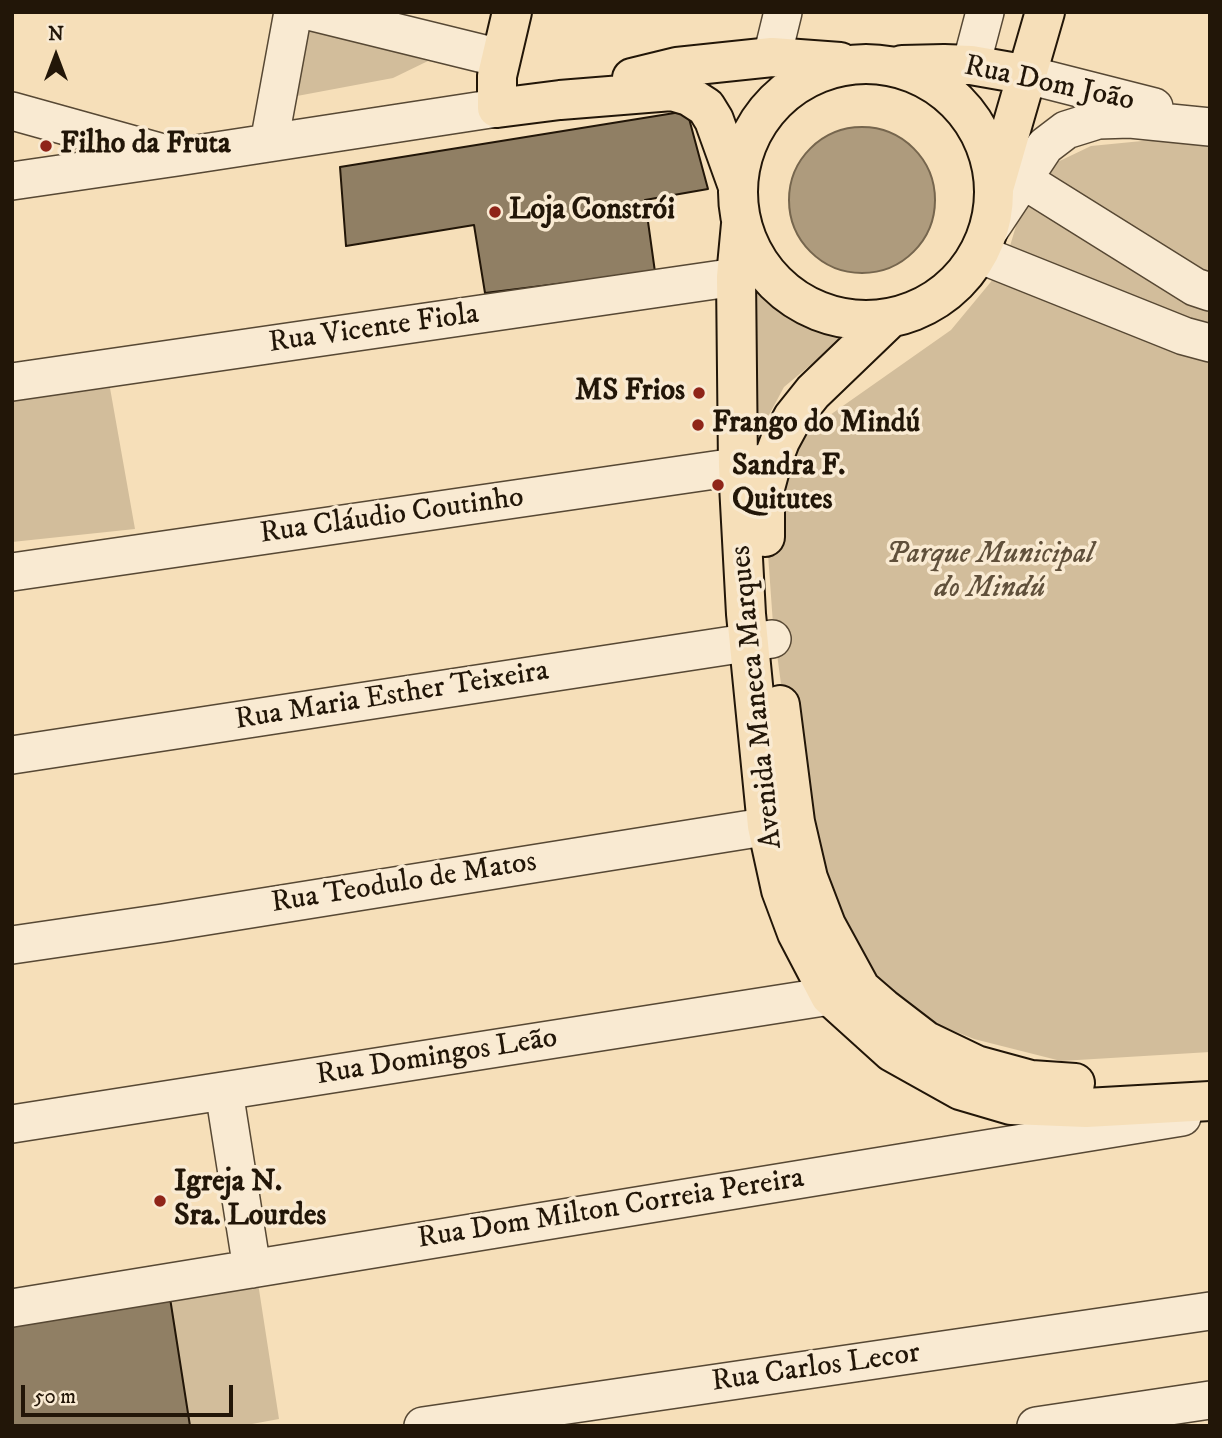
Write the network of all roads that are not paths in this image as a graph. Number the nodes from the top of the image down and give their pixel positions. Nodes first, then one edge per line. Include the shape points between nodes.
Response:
1 (293, 12) edge
2 (313, 12) edge
3 (512, 12) edge
4 (783, 12) edge
5 (985, 12) edge
6 (1045, 12) edge
7 (772, 57) junction
8 (500, 58) junction
9 (871, 65) junction
10 (971, 65) junction
11 (1028, 75) junction
12 (560, 100) junction
13 (497, 108) junction
14 (12, 111) edge
15 (1210, 120) edge
16 (1210, 127) edge
17 (269, 144) junction
18 (177, 158) junction
19 (12, 181) edge
20 (1009, 182) junction
21 (737, 184) junction
22 (741, 224) junction
23 (985, 241) junction
24 (737, 277) junction
25 (1210, 292) edge
26 (890, 318) junction
27 (1210, 343) edge
28 (12, 382) edge
29 (755, 464) junction
30 (12, 572) edge
31 (760, 641) junction
32 (12, 755) edge
33 (781, 824) junction
34 (12, 945) edge
35 (845, 992) junction
36 (1210, 1075) edge
37 (224, 1091) junction
38 (1210, 1101) edge
39 (1210, 1112) edge
40 (12, 1124) edge
41 (253, 1269) junction
42 (12, 1308) edge
43 (1210, 1311) edge
44 (1210, 1399) edge
45 (423, 1426) edge
46 (1036, 1426) edge

1 - 17 street
2 - 8 street
3 - 8 main road
4 - 7 street
5 - 10 street
6 - 11 main road
7 - 9 main road
7 - 12 main road via 677,67
8 - 13 main road
9 - 10 main road, Rua Dom João
9 - 20 main road via 914,73 940,86 962,106
9 - 21 main road via 826,70 798,83 774,102 755,126
10 - 11 main road, Rua Dom João
11 - 15 street, Rua Dom João
11 - 20 main road
12 - 13 main road
12 - 21 main road via 672,91 690,96 706,107 714,120
13 - 17 street
14 - 18 street
16 - 20 street, Rua Dom João via 1098,120 1066,130
17 - 18 street
18 - 19 street
20 - 23 main road via 995,207
20 - 25 street
21 - 22 main road
22 - 24 main road, Avenida Maneca Marques
22 - 26 main road via 753,254 772,280 797,300 826,314 857,320
23 - 26 main road via 963,277 942,296
23 - 27 street via 1184,336
24 - 28 street, Rua Vicente Fiola
24 - 29 main road, Avenida Maneca Marques
26 - 29 main road, Avenida Maneca Marques via 813,392 780,441
29 - 30 street, Rua Cláudio Coutinho
29 - 31 main road, Avenida Maneca Marques
31 - 32 street, Rua Maria Esther Teixeira
31 - 33 main road, Avenida Maneca Marques
33 - 34 street, Rua Teodulo de Matos
33 - 35 main road, Avenida Maneca Marques via 781,890 797,933
35 - 36 main road, Avenida Maneca Marques via 883,1008 926,1041 976,1065 1031,1080 1093,1084
35 - 37 street, Rua Domingos Leão
35 - 38 main road, Avenida Maneca Marques via 892,1052 960,1090 1011,1105 1048,1107
37 - 40 street, Rua Domingos Leão
37 - 41 street
39 - 41 street, Rua Dom Milton Correia Pereira
41 - 42 street, Rua Dom Milton Correia Pereira
43 - 45 street, Rua Carlos Lecor
44 - 46 street

